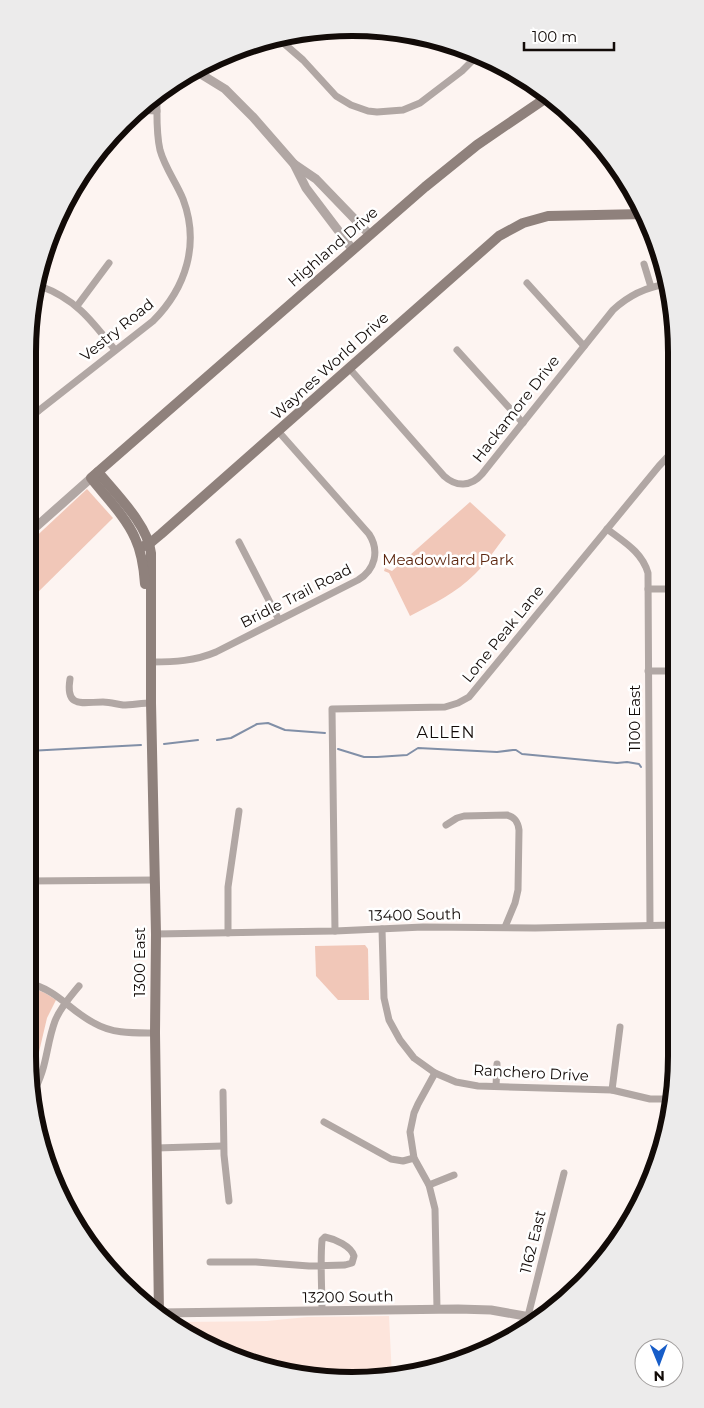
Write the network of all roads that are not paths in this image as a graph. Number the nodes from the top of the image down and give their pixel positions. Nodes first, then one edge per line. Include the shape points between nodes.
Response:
1 (284, 43) edge
2 (473, 60) edge
3 (202, 75) edge
4 (543, 100) edge
5 (157, 104) edge
6 (149, 111) edge
7 (157, 111) junction
8 (294, 164) junction
9 (636, 214) edge
10 (370, 234) junction
11 (353, 250) junction
12 (109, 263) dead end
13 (644, 264) dead end
14 (527, 284) dead end
15 (661, 285) edge
16 (43, 287) edge
17 (651, 287) junction
18 (77, 306) junction
19 (584, 346) junction
20 (115, 350) junction
21 (457, 350) dead end
22 (349, 368) junction
23 (36, 409) edge
24 (38, 411) joint
25 (523, 423) junction
26 (145, 431) junction
27 (278, 431) junction
28 (668, 456) edge
29 (92, 475) junction
30 (123, 503) junction
31 (36, 527) edge
32 (608, 529) junction
33 (239, 542) dead end
34 (137, 543) junction
35 (149, 544) junction
36 (648, 589) junction
37 (668, 589) edge
38 (151, 610) junction
39 (279, 620) junction
40 (152, 662) junction
41 (648, 671) junction
42 (668, 671) edge
43 (70, 679) dead end
44 (151, 703) junction
45 (239, 811) dead end
46 (446, 825) dead end
47 (155, 880) junction
48 (36, 881) edge
49 (650, 925) junction
50 (668, 925) edge
51 (505, 927) junction
52 (382, 929) junction
53 (335, 931) junction
54 (228, 933) junction
55 (156, 934) junction
56 (36, 985) edge
57 (79, 986) dead end
58 (66, 1002) junction
59 (620, 1026) dead end
60 (154, 1033) junction
61 (497, 1064) dead end
62 (435, 1073) junction
63 (38, 1082) edge
64 (496, 1086) junction
65 (612, 1090) junction
66 (223, 1092) dead end
67 (665, 1099) edge
68 (324, 1122) dead end
69 (223, 1146) junction
70 (156, 1148) junction
71 (414, 1158) junction
72 (564, 1174) dead end
73 (454, 1175) dead end
74 (429, 1186) junction
75 (229, 1201) dead end
76 (210, 1262) dead end
77 (321, 1266) junction
78 (159, 1306) edge
79 (437, 1309) junction
80 (322, 1311) junction
81 (170, 1314) edge
82 (532, 1315) edge
83 (530, 1317) edge

1 - 2 street via 336,96 368,111 386,112 412,107 462,72
3 - 8 street via 232,96
4 - 10 main road, Highland Drive via 478,145
5 - 7 street, Vestry Road
6 - 7 street
7 - 20 street, Vestry Road via 160,150 187,214 188,260 179,288 167,306
8 - 10 street via 316,179
8 - 11 street via 306,188
9 - 22 main road, Waynes World Drive via 561,215 535,219 511,229
10 - 11 main road, Highland Drive
11 - 26 main road, Highland Drive
12 - 18 street
13 - 17 street
14 - 19 street
15 - 17 street, Hackamore Drive
16 - 18 street
17 - 19 street, Hackamore Drive via 618,305
18 - 20 street
19 - 25 street, Hackamore Drive
20 - 24 street, Vestry Road
21 - 25 street
22 - 25 street, Hackamore Drive via 444,476 456,483 476,480
22 - 27 main road, Waynes World Drive
23 - 24 street
26 - 29 main road, Highland Drive
26 - 30 main road via 110,472 110,480
27 - 35 main road, Waynes World Drive
27 - 39 street, Bridle Trail Road via 369,534 375,549 373,565 363,577
28 - 32 street, Lone Peak Lane
29 - 30 main road, 1300 East
29 - 31 street, Highland Drive via 61,497
29 - 34 main road, 1300 East
30 - 35 main road, 1300 East via 140,525
32 - 36 street, 1100 East via 643,559 648,573
32 - 53 street, Lone Peak Lane via 464,701 445,707 332,709
33 - 39 street
34 - 35 main road via 142,546
34 - 38 main road, 1300 East
35 - 38 main road, 1300 East
36 - 37 street
36 - 41 street, 1100 East
38 - 40 main road, 1300 East
39 - 40 street, Bridle Trail Road via 208,655 185,661
40 - 44 main road, 1300 East
41 - 42 street
41 - 49 street, 1100 East
43 - 44 street via 70,693 79,703
44 - 47 main road, 1300 East
45 - 54 street via 228,881
46 - 51 street via 464,816 507,815 518,823 518,890
47 - 48 street
47 - 55 main road, 1300 East
49 - 50 street, 13400 South
49 - 51 street, 13400 South
51 - 52 street, 13400 South
52 - 53 street, 13400 South
52 - 62 street, Ranchero Drive via 384,998 389,1020 406,1049
53 - 54 street, 13400 South
54 - 55 street, 13400 South
55 - 60 main road, 1300 East
56 - 58 street
57 - 58 street
58 - 60 street via 103,1027 120,1032
58 - 63 street via 54,1023 44,1069
59 - 65 street
60 - 70 main road, 1300 East
61 - 64 street
62 - 64 street, Ranchero Drive via 467,1084
62 - 71 street via 412,1122
64 - 65 street, Ranchero Drive
65 - 67 street, Ranchero Drive
66 - 69 street
68 - 71 street via 391,1159 403,1161
69 - 70 street
69 - 75 street
70 - 78 main road, 1300 East
71 - 74 street
72 - 82 street, 1162 East
73 - 74 street
74 - 79 street via 436,1220
76 - 77 street
77 - 77 street via 348,1265 354,1256 351,1250 322,1238
77 - 80 street
79 - 80 street, 13200 South
79 - 83 street, 13200 South via 475,1309
80 - 81 street, 13200 South

